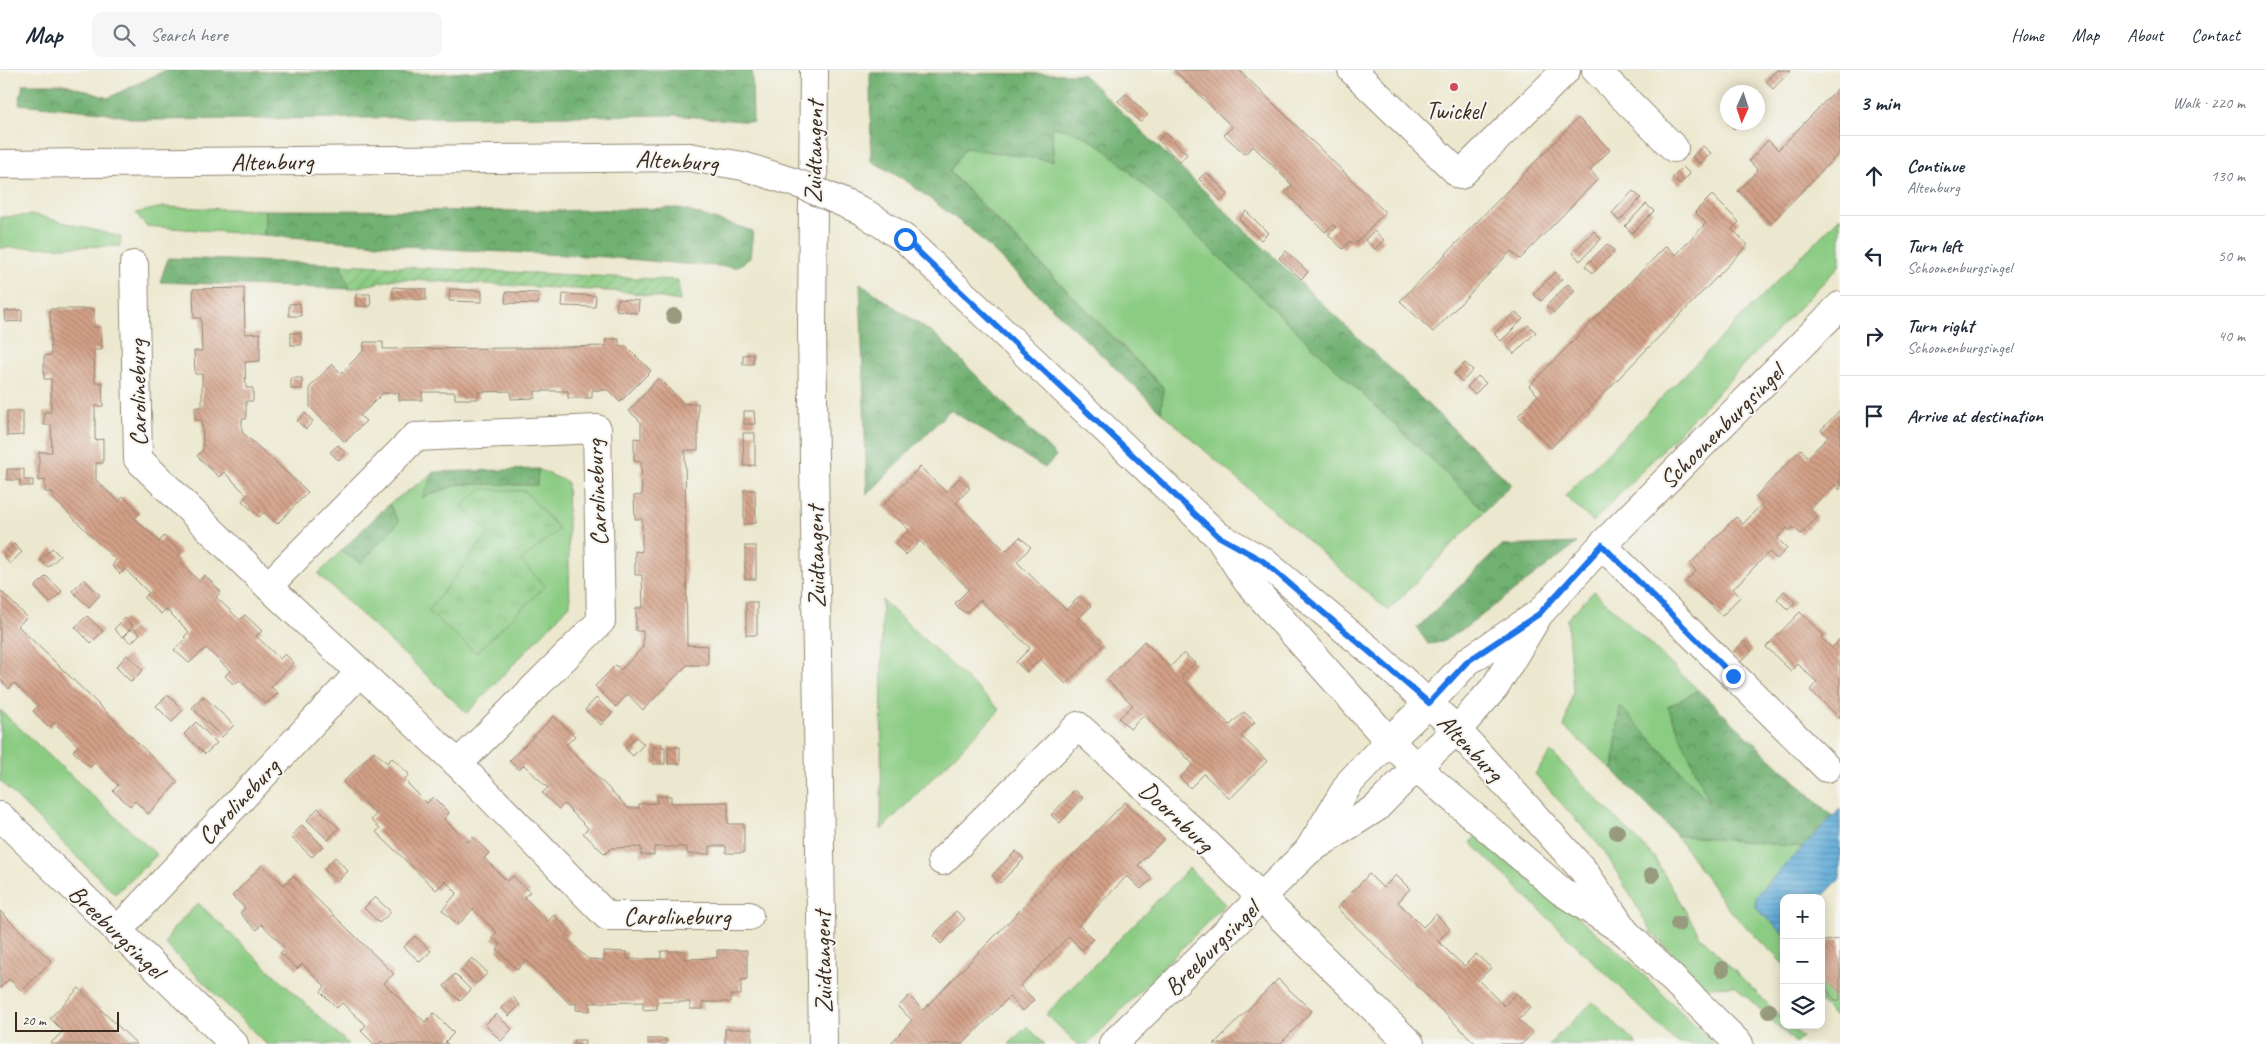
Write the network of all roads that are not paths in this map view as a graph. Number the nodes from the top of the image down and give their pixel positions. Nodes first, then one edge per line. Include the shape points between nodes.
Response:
1 (814, 70) edge
2 (1352, 70) edge
3 (1566, 70) edge
4 (1596, 70) edge
5 (1674, 148) dead end
6 (0, 164) edge
7 (134, 265) dead end
8 (1840, 306) edge
9 (1218, 536) junction
10 (1602, 545) junction
11 (268, 586) junction
12 (1539, 614) junction
13 (360, 672) junction
14 (1429, 703) junction
15 (1457, 730) junction
16 (1389, 741) junction
17 (458, 764) junction
18 (1416, 767) junction
19 (1827, 768) dead end
20 (0, 816) edge
21 (1308, 851) junction
22 (942, 861) dead end
23 (1262, 897) junction
24 (749, 916) dead end
25 (117, 931) junction
26 (1624, 932) junction
27 (234, 1044) edge
28 (823, 1044) edge
29 (1113, 1044) edge
30 (1410, 1044) edge
31 (1739, 1044) edge

1 - 28 street, Zuidtangent via 812,330
2 - 3 street via 1460,175
4 - 5 street
6 - 9 street, Altenburg, bridge via 689,157 744,166 802,185 862,211 905,239
7 - 11 street, Carolineburg via 138,459
8 - 10 street, Schoonenburgsingel
9 - 14 street, Altenburg via 1263,561
9 - 16 street, Altenburg via 1246,581
10 - 12 street, Schoonenburgsingel
10 - 19 street
11 - 13 street, Carolineburg
11 - 17 street, Carolineburg via 415,437 597,429 601,621
12 - 14 street, Schoonenburgsingel via 1468,661
12 - 15 street, Schoonenburgsingel via 1495,687
13 - 17 street, Carolineburg
13 - 25 street, Carolineburg
14 - 15 street, Altenburg
14 - 16 street, Schoonenburgsingel
15 - 18 street, Schoonenburgsingel
15 - 26 street, Altenburg via 1583,870
16 - 18 street, Altenburg
16 - 21 street, Breeburgsingel via 1350,782
17 - 24 street, Carolineburg via 607,916
18 - 21 street, Breeburgsingel via 1376,808
18 - 26 street, Altenburg via 1561,891
20 - 25 street, Breeburgsingel
21 - 23 street, Breeburgsingel
22 - 23 street, Doornburg via 1078,726
23 - 29 street, Breeburgsingel
23 - 30 street, Doornburg
25 - 27 street, Breeburgsingel
26 - 31 street, Altenburg

